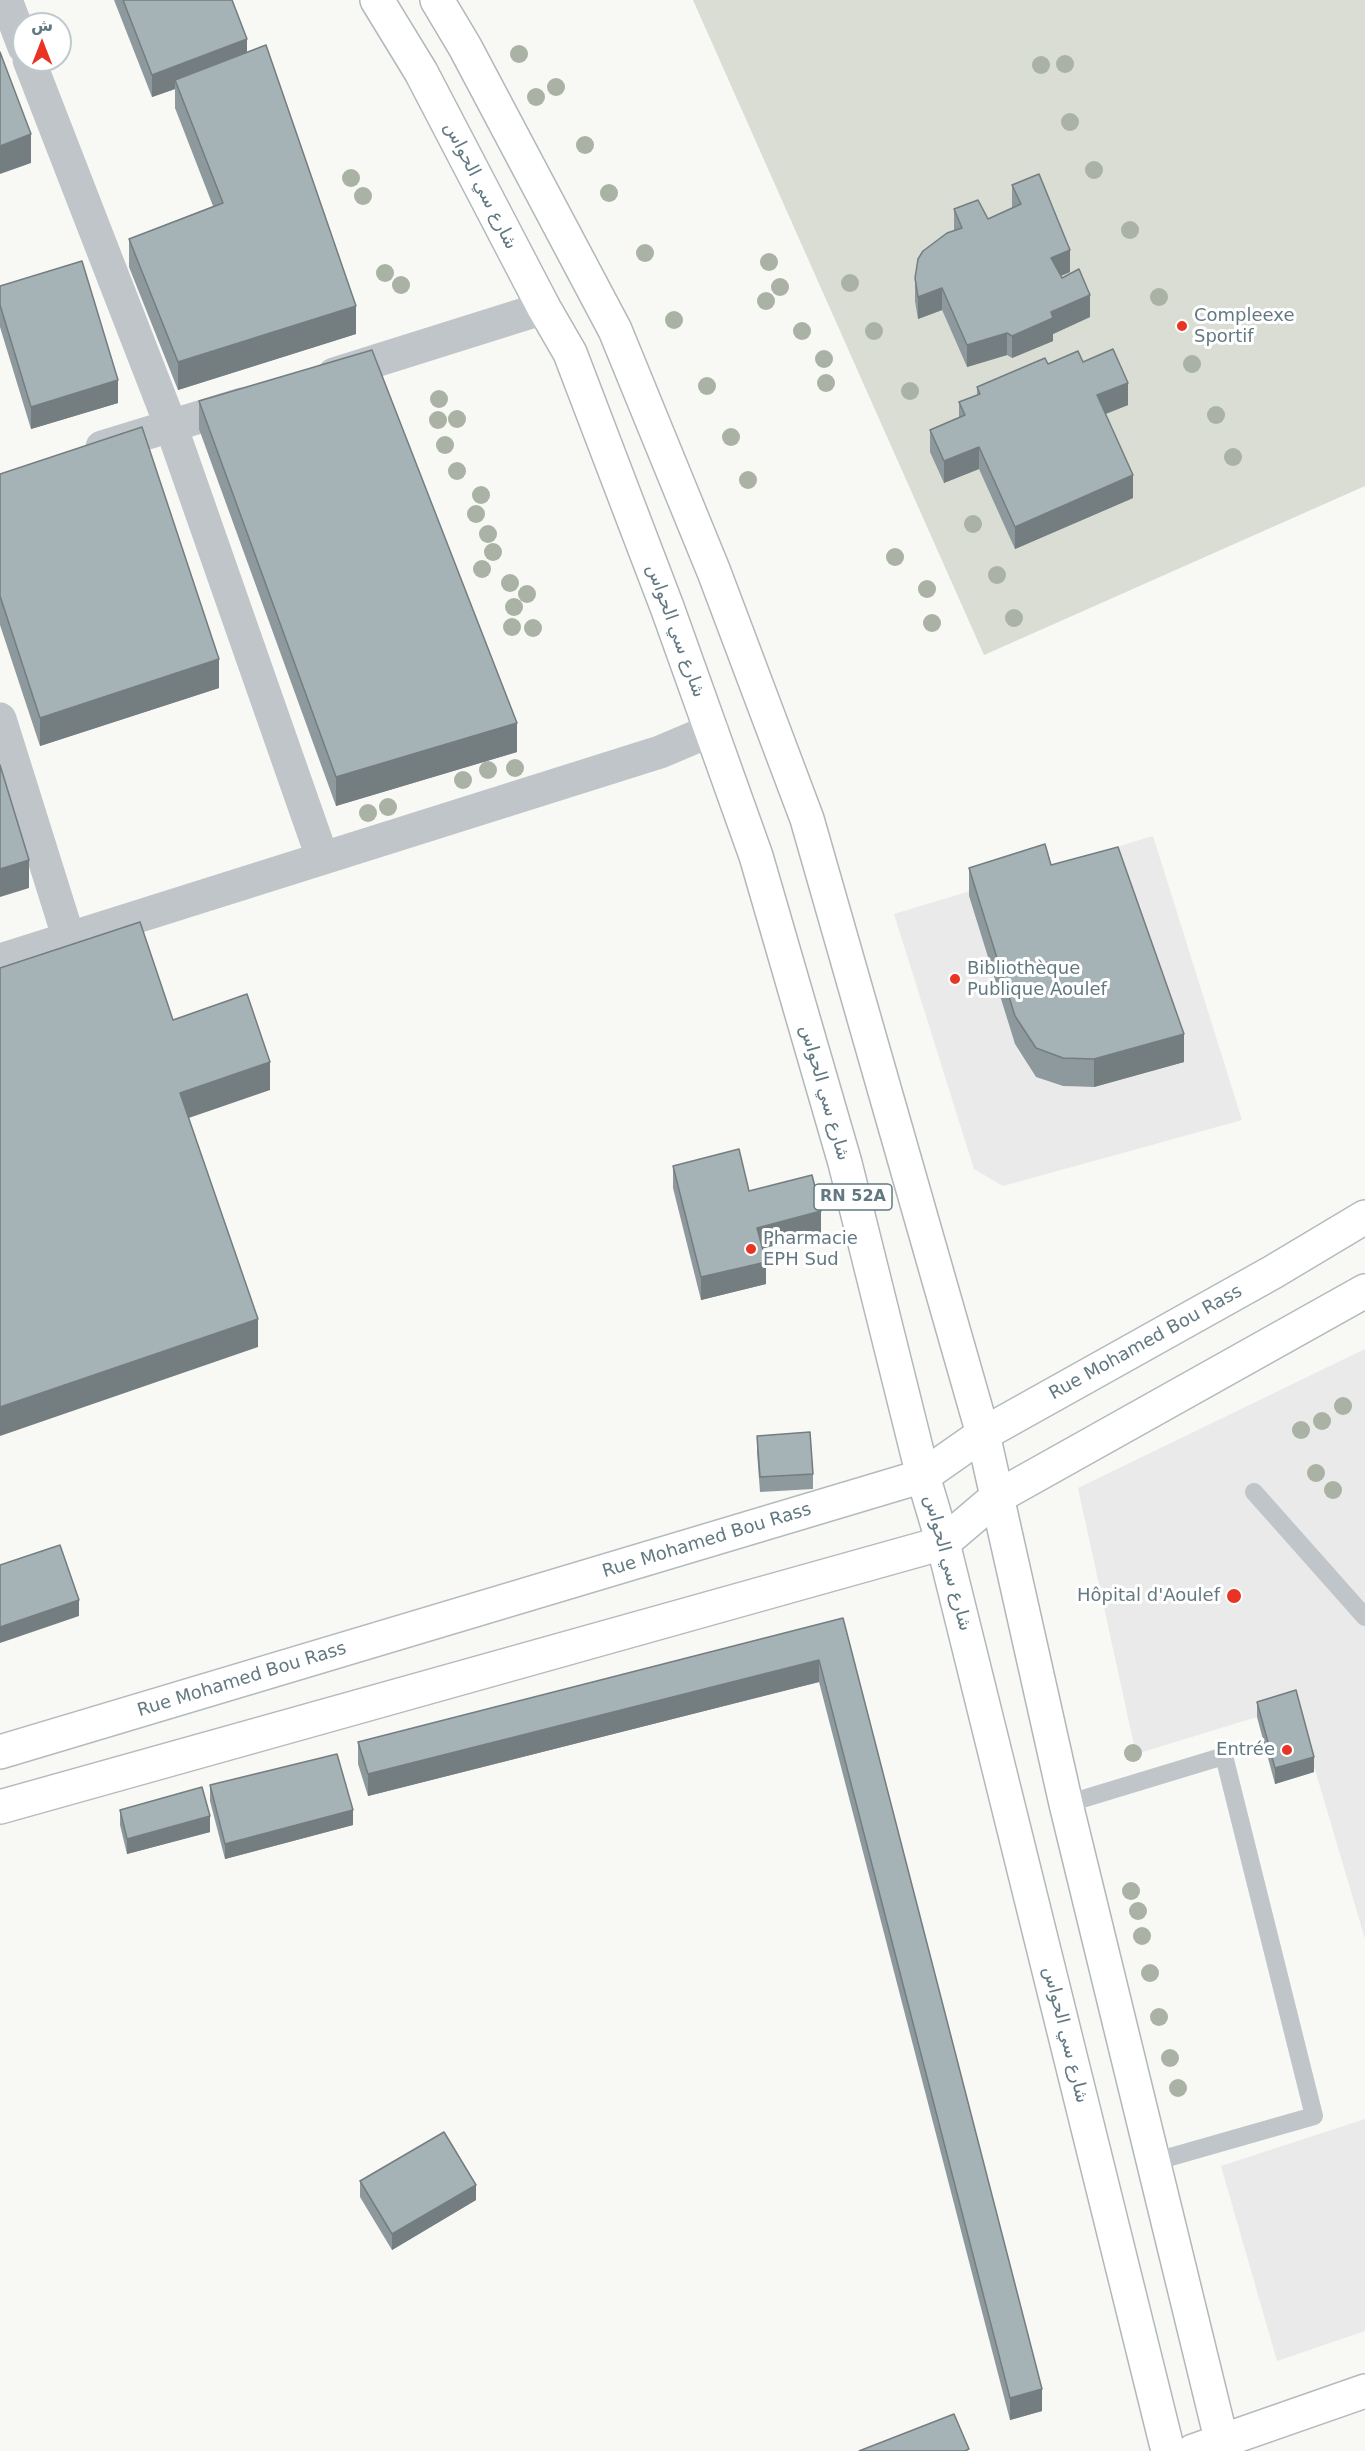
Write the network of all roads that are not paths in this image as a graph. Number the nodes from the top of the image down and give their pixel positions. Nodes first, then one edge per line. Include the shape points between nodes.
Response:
1 (6, 0) edge
2 (377, 0) edge
3 (437, 0) edge
4 (12, 16) edge
5 (34, 72) edge
6 (544, 308) junction
7 (308, 383) edge
8 (274, 393) edge
9 (171, 426) junction
10 (69, 457) edge
11 (0, 719) edge
12 (712, 730) junction
13 (322, 857) junction
14 (69, 939) junction
15 (0, 960) edge
16 (1365, 1217) edge
17 (1365, 1291) edge
18 (983, 1434) junction
19 (923, 1476) junction
20 (1254, 1492) dead end
21 (997, 1497) junction
22 (943, 1543) junction
23 (1365, 1617) edge
24 (0, 1752) edge
25 (1066, 1804) junction
26 (0, 1807) edge
27 (1154, 2162) junction
28 (1365, 2391) edge
29 (1213, 2447) edge
30 (1168, 2451) edge

1 - 4 street
2 - 6 main road, شارع سي الحواس / RN 52A via 421,72
3 - 18 main road, RN 52A via 615,330 718,583 807,819
5 - 9 street
6 - 7 street
6 - 12 main road, شارع سي الحواس / RN 52A via 570,353
8 - 9 street
9 - 10 street
9 - 13 street
11 - 14 street
12 - 13 street via 660,752
12 - 19 main road, شارع سي الحواس / RN 52A via 756,856 841,1152
13 - 14 street
14 - 15 street
16 - 18 main road, Rue Mohamed Bou Rass
17 - 21 main road
18 - 19 main road, Rue Mohamed Bou Rass
18 - 21 main road, RN 52A
19 - 22 main road, شارع سي الحواس / RN 52A
19 - 24 main road, Rue Mohamed Bou Rass
20 - 23 lane
21 - 22 main road
21 - 25 main road, RN 52A
22 - 26 main road
22 - 30 main road, شارع سي الحواس / RN 52A
25 - 27 main road, RN 52A
25 - 27 lane via 1224,1756 1314,2116
27 - 29 main road, RN 52A
28 - 29 main road

